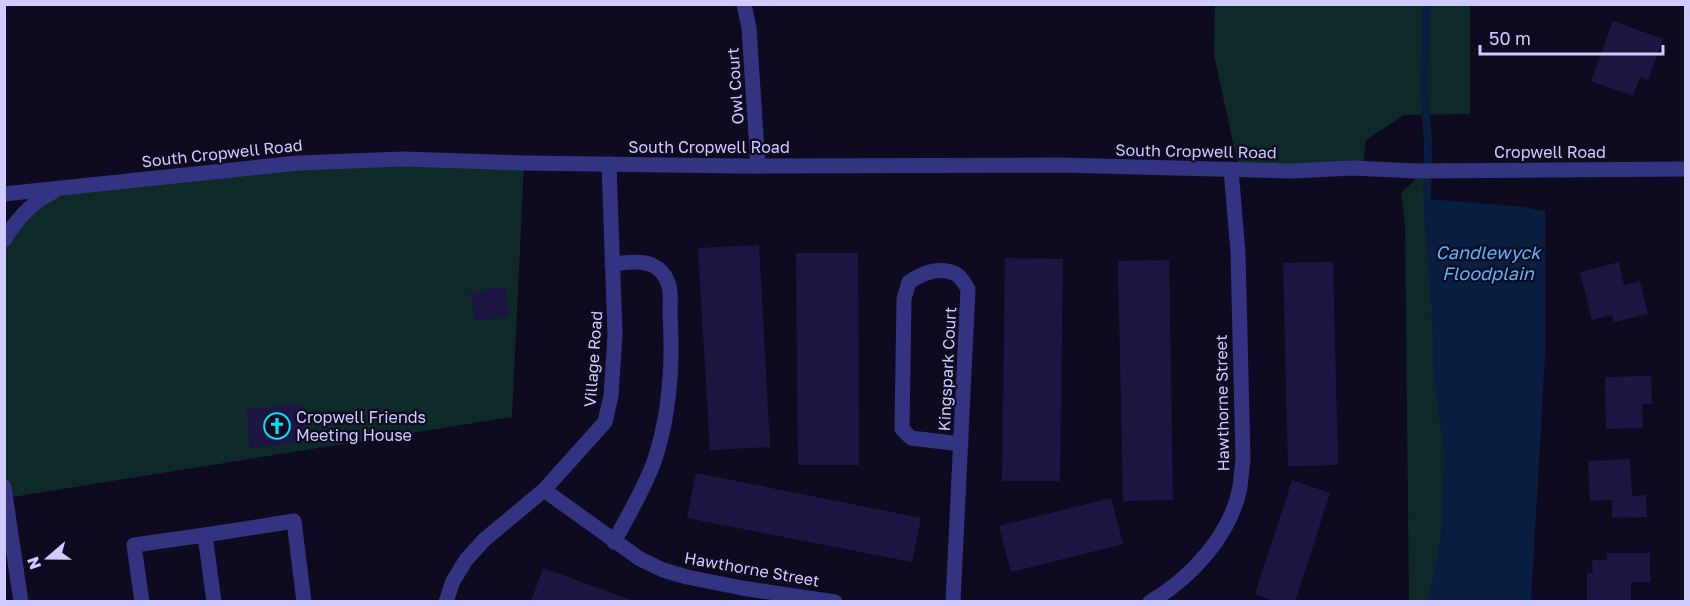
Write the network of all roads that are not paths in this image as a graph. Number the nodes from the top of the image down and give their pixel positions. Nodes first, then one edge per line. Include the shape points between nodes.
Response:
1 (744, 4) edge
2 (609, 164) junction
3 (758, 166) junction
4 (1231, 169) junction
5 (1686, 169) edge
6 (1415, 171) joint
7 (65, 188) junction
8 (4, 194) edge
9 (4, 240) edge
10 (612, 264) junction
11 (961, 444) junction
12 (544, 490) junction
13 (5, 495) edge
14 (205, 535) junction
15 (614, 542) junction
16 (21, 602) edge
17 (142, 602) edge
18 (214, 602) edge
19 (304, 602) edge
20 (446, 602) edge
21 (835, 602) edge
22 (953, 602) edge
23 (1150, 602) edge

1 - 3 street, Owl Court
2 - 3 street, South Cropwell Road
2 - 7 street, South Cropwell Road via 404,159 298,163
2 - 10 street, Village Road
3 - 4 street, South Cropwell Road
4 - 6 street, South Cropwell Road
4 - 23 street, Hawthorne Street via 1238,253 1243,459 1240,489 1230,516 1199,563
5 - 6 street, Cropwell Road
7 - 8 street, South Cropwell Road
7 - 9 street via 41,198 18,219
10 - 12 street, Village Road via 615,335 605,422
10 - 15 street via 642,260 666,277 671,329 666,417 654,460
11 - 11 street, Kingspark Court via 968,289 957,274 925,271 909,282 904,299 902,429 911,438
11 - 22 street, Kingspark Court
12 - 15 street, Hawthorne Street
12 - 20 street, Village Road via 466,560
13 - 16 street
14 - 17 street via 134,545
14 - 18 street
14 - 19 street via 294,521
15 - 21 street, Hawthorne Street via 640,560 687,577

